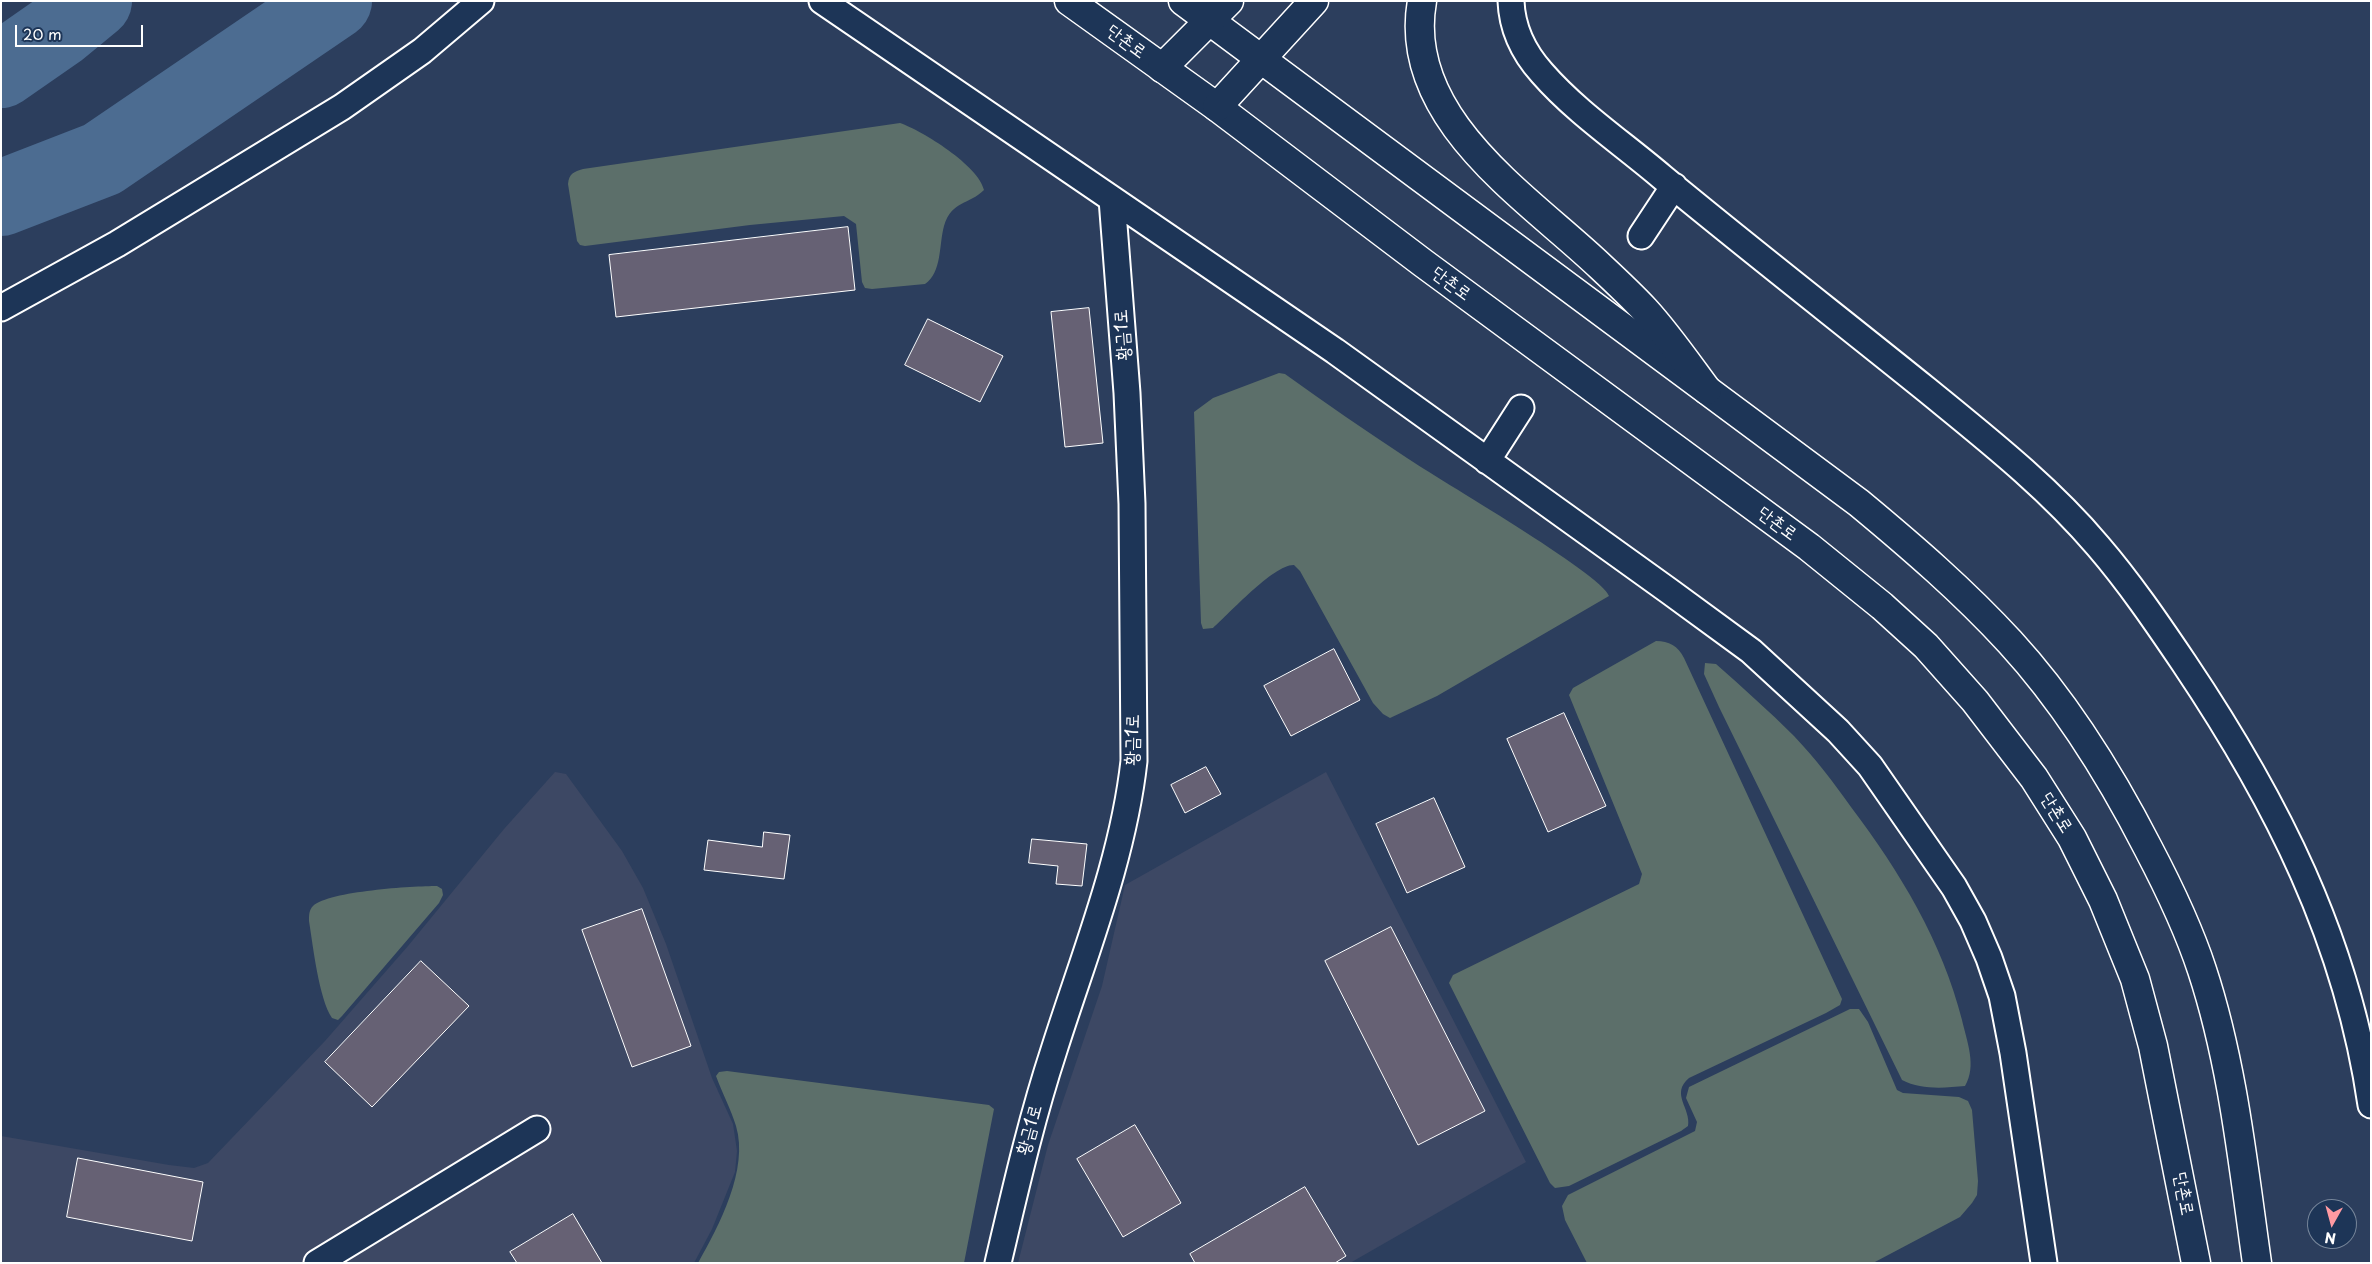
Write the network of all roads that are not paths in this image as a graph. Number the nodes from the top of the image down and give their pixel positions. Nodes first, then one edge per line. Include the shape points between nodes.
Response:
1 (481, 1) edge
2 (822, 1) edge
3 (1069, 1) edge
4 (1182, 1) edge
5 (1229, 1) edge
6 (1314, 1) edge
7 (1422, 1) edge
8 (1512, 1) edge
9 (1210, 22) junction
10 (1261, 58) junction
11 (1162, 68) junction
12 (1217, 108) junction
13 (1674, 186) junction
14 (1112, 199) junction
15 (1641, 236) dead end
16 (1, 308) edge
17 (1708, 390) junction
18 (1521, 408) dead end
19 (1488, 461) junction
20 (2371, 1105) edge
21 (537, 1129) dead end
22 (317, 1263) edge
23 (998, 1263) edge
24 (2044, 1263) edge
25 (2196, 1263) edge
26 (2257, 1263) edge

1 - 16 lane via 422,51 342,107 118,244
2 - 14 lane
3 - 11 main road, 단촌로
4 - 9 main road
5 - 9 main road
6 - 10 main road
7 - 17 main road via 1421,41 1428,72 1442,105 1466,143 1645,310
8 - 13 lane via 1512,16 1522,45 1541,73
9 - 10 main road
9 - 11 main road
10 - 12 main road
10 - 17 main road
11 - 12 main road, 단촌로
12 - 25 main road, 단촌로 via 1809,547 1926,646 1974,701 2034,778 2072,838 2104,900 2135,979 2153,1046
13 - 15 lane
13 - 20 lane via 1820,302 2047,491 2099,547 2163,632 2222,720 2269,800 2311,890 2334,950 2353,1015
14 - 19 lane via 1328,346
14 - 23 lane, 황금1로 via 1132,504 1134,761 1130,794 1098,917 1038,1099
17 - 26 main road via 1860,503 1936,567 2011,643 2102,763 2178,905 2202,970 2223,1051
18 - 19 lane
19 - 24 lane via 1751,651 1838,730 1870,766 1923,841 1973,922 2002,996 2026,1132
21 - 22 lane

